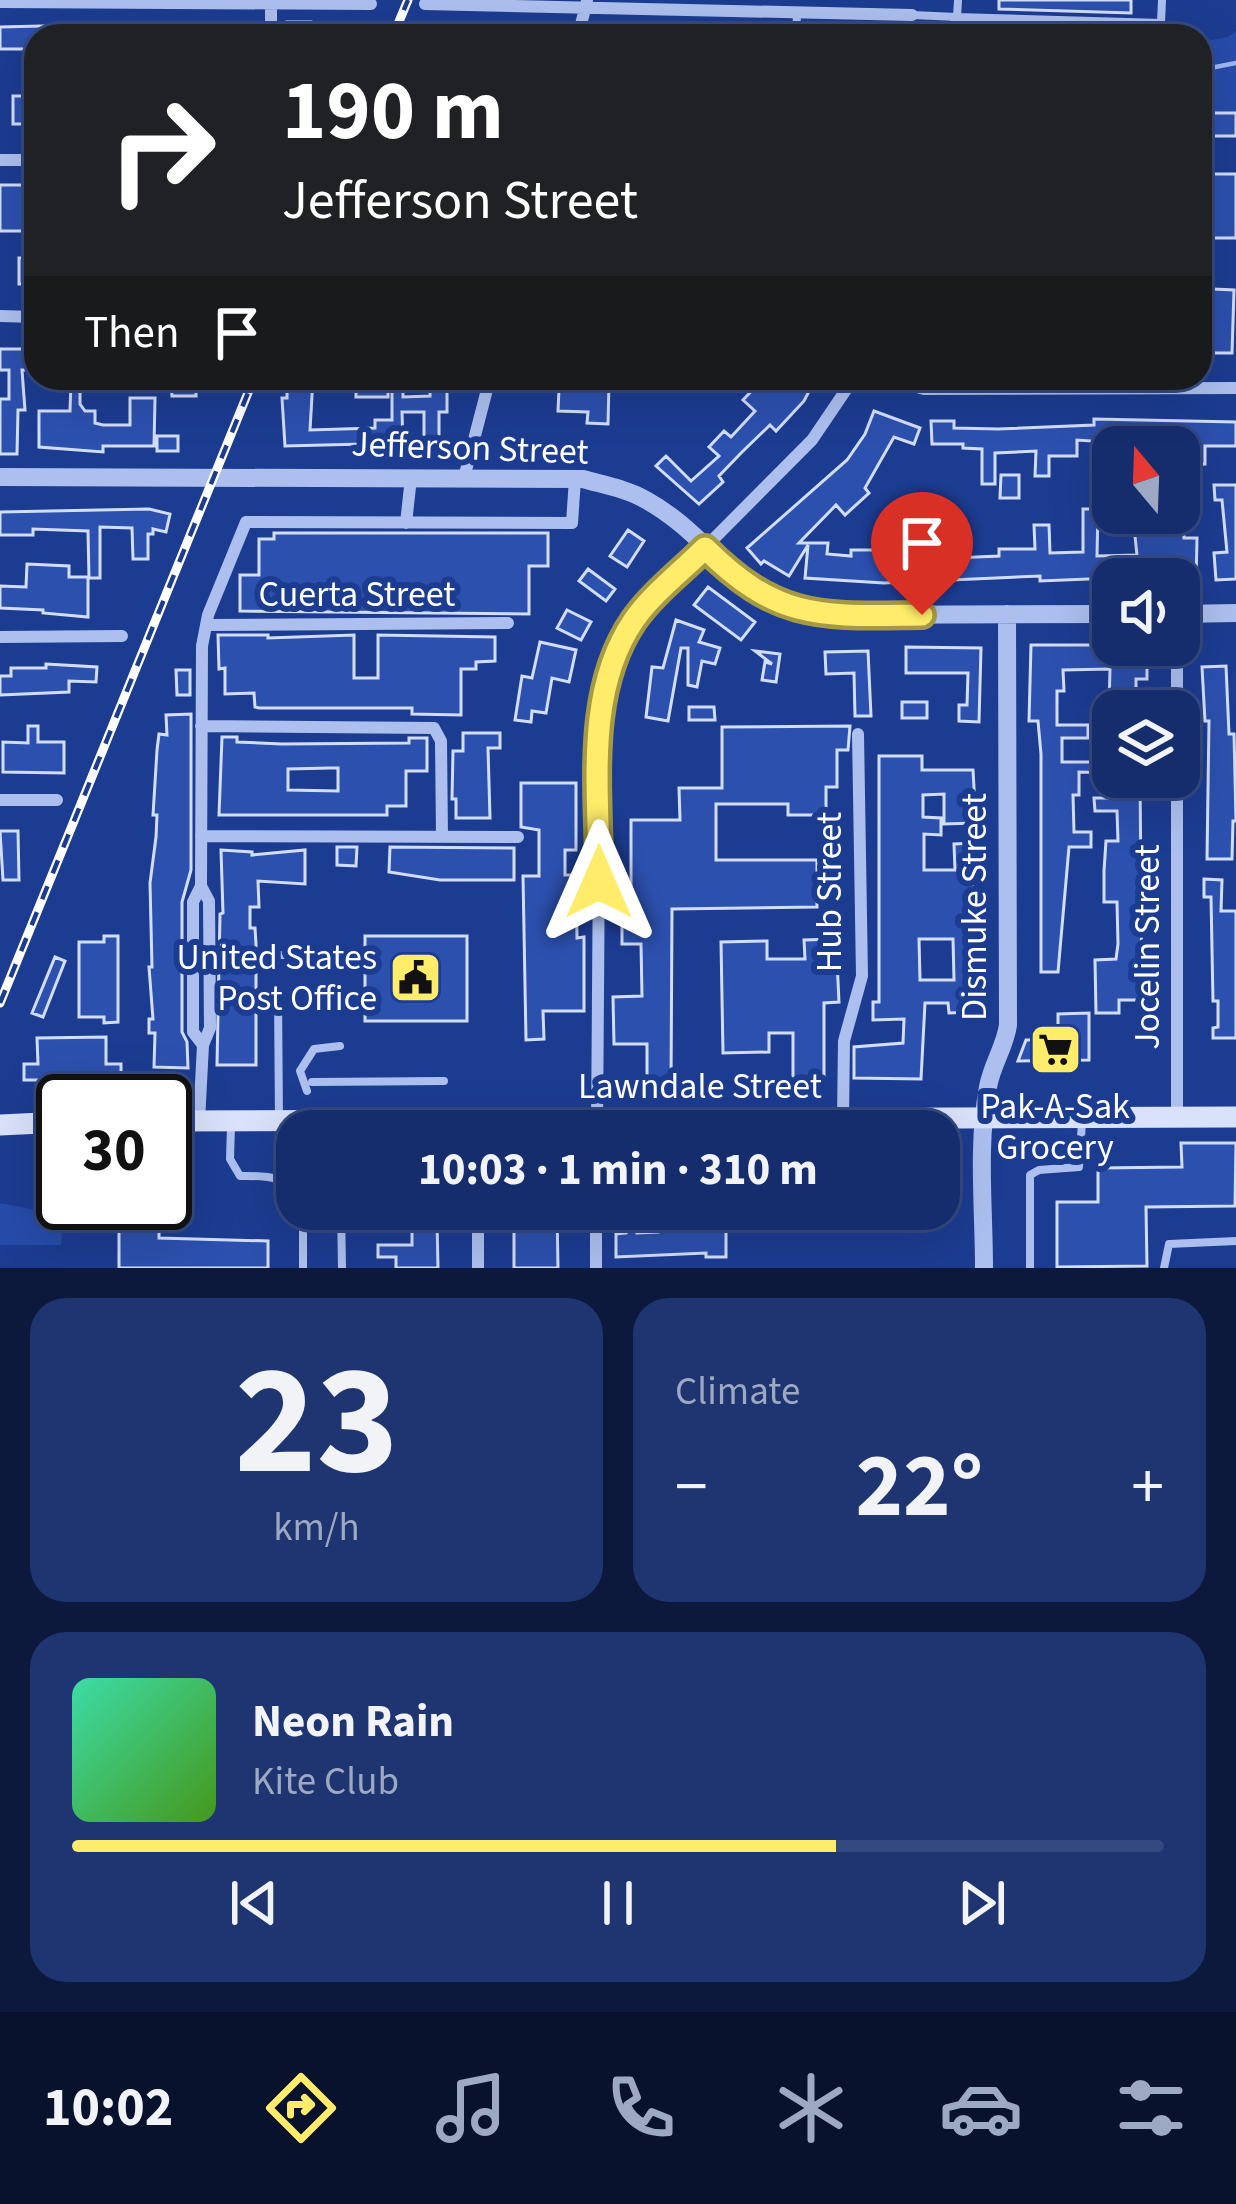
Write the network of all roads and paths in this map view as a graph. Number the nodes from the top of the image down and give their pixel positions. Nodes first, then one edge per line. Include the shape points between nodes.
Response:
1 (958, 0) edge
2 (1162, 0) edge
3 (0, 2) edge
4 (271, 2) edge
5 (586, 3) edge
6 (371, 4) dead end
7 (425, 4) dead end
8 (797, 12) junction
9 (912, 15) joint
10 (957, 17) junction
11 (796, 24) edge
12 (953, 24) edge
13 (487, 390) edge
14 (846, 390) edge
15 (0, 477) edge
16 (411, 478) junction
17 (464, 478) junction
18 (575, 479) junction
19 (406, 523) junction
20 (705, 548) junction
21 (1236, 613) edge
22 (1006, 614) junction
23 (1092, 614) edge
24 (1200, 614) edge
25 (508, 622) dead end
26 (206, 625) junction
27 (122, 636) dead end
28 (0, 637) edge
29 (201, 727) junction
30 (858, 734) dead end
31 (1177, 798) edge
32 (0, 800) edge
33 (57, 800) dead end
34 (201, 836) junction
35 (442, 836) junction
36 (518, 837) dead end
37 (344, 955) dead end
38 (277, 956) dead end
39 (278, 995) dead end
40 (340, 1046) dead end
41 (443, 1081) dead end
42 (279, 1110) edge
43 (597, 1110) edge
44 (843, 1110) edge
45 (1178, 1118) junction
46 (1236, 1118) edge
47 (1082, 1119) junction
48 (192, 1120) edge
49 (199, 1120) junction
50 (231, 1120) junction
51 (276, 1120) edge
52 (960, 1120) edge
53 (983, 1120) junction
54 (2, 1122) edge
55 (36, 1122) edge
56 (276, 1177) edge
57 (303, 1230) edge
58 (341, 1230) edge
59 (478, 1230) edge
60 (596, 1230) edge
61 (1236, 1241) edge
62 (303, 1268) edge
63 (342, 1268) edge
64 (478, 1268) edge
65 (596, 1268) edge
66 (984, 1268) edge
67 (1030, 1268) edge
68 (1164, 1268) edge

1 - 10 lane
2 - 10 lane via 1161,22
3 - 4 street
4 - 6 street
5 - 7 street
5 - 8 street
8 - 9 street
8 - 11 lane
9 - 10 lane
10 - 12 lane
13 - 17 street
14 - 20 street via 812,440
15 - 16 street, Jefferson Street
16 - 17 street, Jefferson Street
16 - 19 street
17 - 18 street, Jefferson Street
18 - 19 street via 572,523
18 - 20 street, Jefferson Street via 644,498
19 - 26 street via 246,522
20 - 22 street, Jefferson Street via 756,592 801,612
20 - 43 street via 637,616 602,693
21 - 24 street
22 - 23 street, Jefferson Street
22 - 53 street, Dismuke Street via 1009,1024
25 - 26 street, Cuerta Street
26 - 29 street
27 - 28 street
29 - 34 street
29 - 35 street via 434,728 441,741
30 - 44 street, Hub Street via 862,976 844,1042
31 - 45 street, Jocelin Street
32 - 33 street
34 - 35 street
34 - 49 street via 210,1028
35 - 36 street
37 - 38 lane
39 - 42 lane
40 - 41 lane via 314,1049 300,1071 309,1086
45 - 46 main road, Lawndale Street
45 - 47 main road, Lawndale Street
47 - 53 main road, Lawndale Street
47 - 67 lane via 1079,1167 1030,1175
48 - 49 main road, Lawndale Street
49 - 50 main road, Lawndale Street
50 - 51 main road, Lawndale Street
50 - 56 lane via 230,1159 240,1176
52 - 53 main road, Lawndale Street
53 - 66 street, Dismuke Street
54 - 55 main road
57 - 62 lane
58 - 63 lane
59 - 64 street
60 - 65 street
61 - 68 lane via 1169,1244

